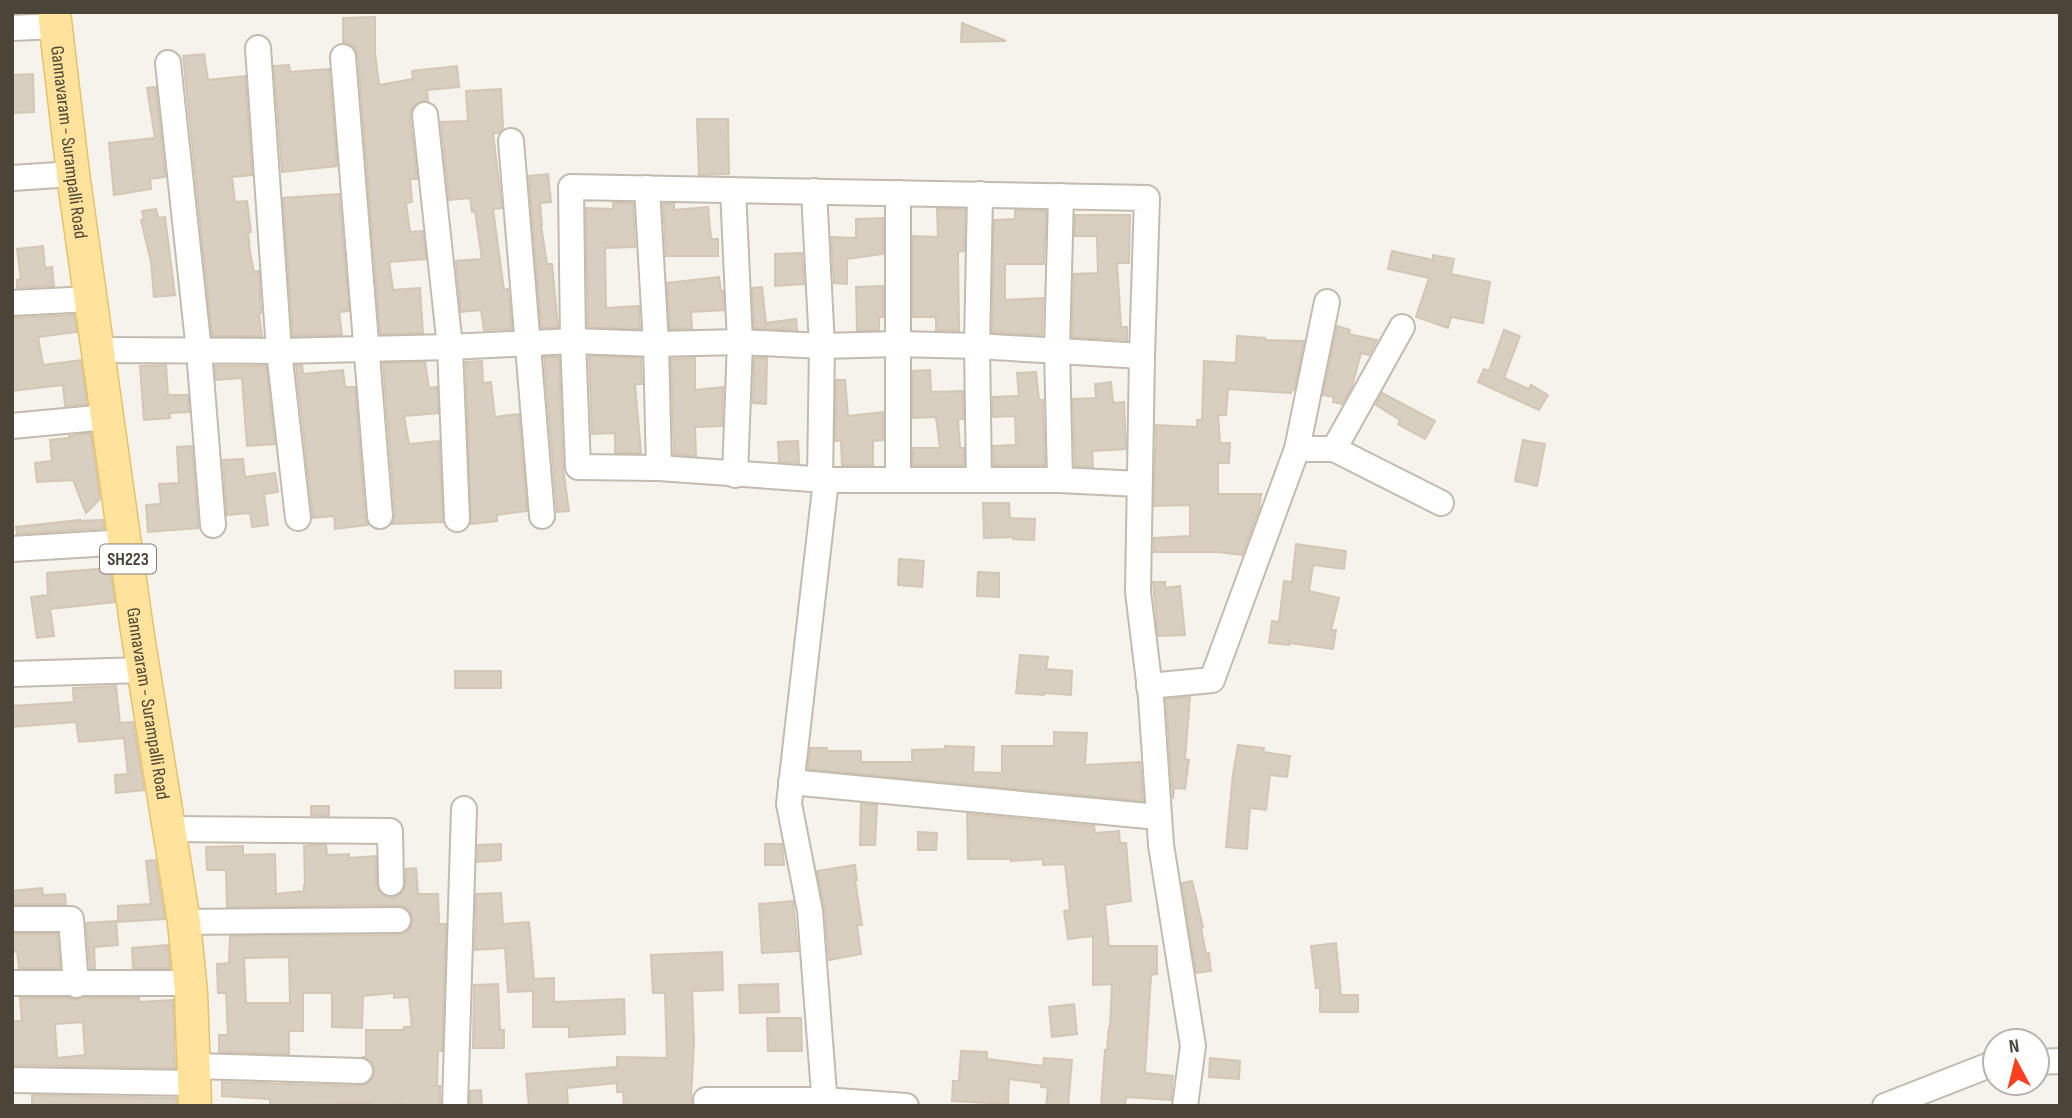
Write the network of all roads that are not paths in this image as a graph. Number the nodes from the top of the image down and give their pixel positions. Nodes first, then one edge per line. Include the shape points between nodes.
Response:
1 (55, 19) edge
2 (12, 28) edge
3 (258, 48) dead end
4 (343, 57) dead end
5 (168, 63) dead end
6 (425, 115) dead end
7 (511, 141) dead end
8 (73, 174) junction
9 (12, 178) edge
10 (647, 188) junction
11 (733, 190) junction
12 (814, 191) junction
13 (898, 192) junction
14 (980, 194) junction
15 (1061, 196) junction
16 (90, 299) junction
17 (1327, 302) dead end
18 (12, 303) edge
19 (1402, 327) dead end
20 (573, 341) junction
21 (740, 342) junction
22 (528, 344) junction
23 (656, 344) junction
24 (897, 344) junction
25 (822, 346) junction
26 (976, 346) junction
27 (450, 347) junction
28 (365, 348) junction
29 (1057, 349) junction
30 (97, 350) junction
31 (199, 351) junction
32 (279, 351) junction
33 (1142, 356) junction
34 (107, 417) junction
35 (12, 426) edge
36 (1297, 449) junction
37 (1334, 449) junction
38 (659, 468) junction
39 (735, 475) junction
40 (898, 479) junction
41 (823, 480) junction
42 (979, 480) junction
43 (1060, 480) junction
44 (1139, 484) junction
45 (1441, 503) dead end
46 (380, 516) dead end
47 (542, 516) dead end
48 (298, 518) dead end
49 (457, 519) dead end
50 (213, 525) dead end
51 (126, 542) junction
52 (12, 549) edge
53 (143, 670) junction
54 (12, 674) edge
55 (1149, 686) junction
56 (791, 782) junction
57 (464, 809) dead end
58 (1158, 817) junction
59 (170, 829) junction
60 (391, 883) dead end
61 (12, 919) edge
62 (398, 920) dead end
63 (184, 922) junction
64 (12, 983) edge
65 (189, 983) junction
66 (76, 985) junction
67 (1981, 1068) edge
68 (360, 1070) dead end
69 (12, 1080) edge
70 (194, 1085) edge
71 (706, 1100) dead end
72 (824, 1103) edge
73 (455, 1106) edge
74 (906, 1106) edge
75 (1185, 1106) edge
76 (1885, 1106) edge

1 - 2 street
1 - 8 main road, Gannavaram - Surampalli Road / SH223
3 - 32 street
4 - 28 street
5 - 31 street
6 - 27 street
7 - 22 street
8 - 9 street
8 - 16 main road, Gannavaram - Surampalli Road / SH223
10 - 11 street
10 - 20 street via 570,187
10 - 23 street
11 - 12 street
11 - 21 street
12 - 13 street
12 - 25 street
13 - 14 street
13 - 24 street
14 - 15 street
14 - 26 street
15 - 29 street
15 - 33 street via 1147,198
16 - 18 street
16 - 30 main road, Gannavaram - Surampalli Road / SH223
17 - 36 street
19 - 37 street
20 - 22 street
20 - 23 street
20 - 38 street via 578,467
21 - 23 street
21 - 25 street
21 - 39 street
22 - 27 street
22 - 47 street
23 - 38 street
24 - 25 street
24 - 26 street
24 - 40 street
25 - 41 street
26 - 29 street
26 - 42 street
27 - 28 street
27 - 49 street
28 - 32 street
28 - 46 street
29 - 33 street
29 - 43 street
30 - 31 street
30 - 34 main road, Gannavaram - Surampalli Road / SH223
31 - 32 street
31 - 50 street
32 - 48 street
33 - 44 street
34 - 35 street
34 - 51 main road, Gannavaram - Surampalli Road / SH223
36 - 37 street
36 - 55 street via 1212,680
37 - 45 street
38 - 39 street
39 - 41 street
40 - 41 street
40 - 42 street
41 - 56 street
42 - 43 street
43 - 44 street
44 - 55 street via 1138,592
51 - 52 street
51 - 53 main road, Gannavaram - Surampalli Road / SH223
53 - 54 street
53 - 59 main road, Gannavaram - Surampalli Road / SH223
55 - 58 street
56 - 58 street
56 - 72 street via 789,804 810,911
57 - 73 street
58 - 75 street via 1193,1046
59 - 60 street via 390,831
59 - 63 main road, Gannavaram - Surampalli Road / SH223
61 - 66 street via 71,919
62 - 63 street
63 - 65 main road, Gannavaram - Surampalli Road / SH223
64 - 66 street
65 - 66 street
65 - 70 main road, Gannavaram - Surampalli Road / SH223
67 - 76 street
68 - 70 street
69 - 70 street
71 - 72 street
72 - 74 street

